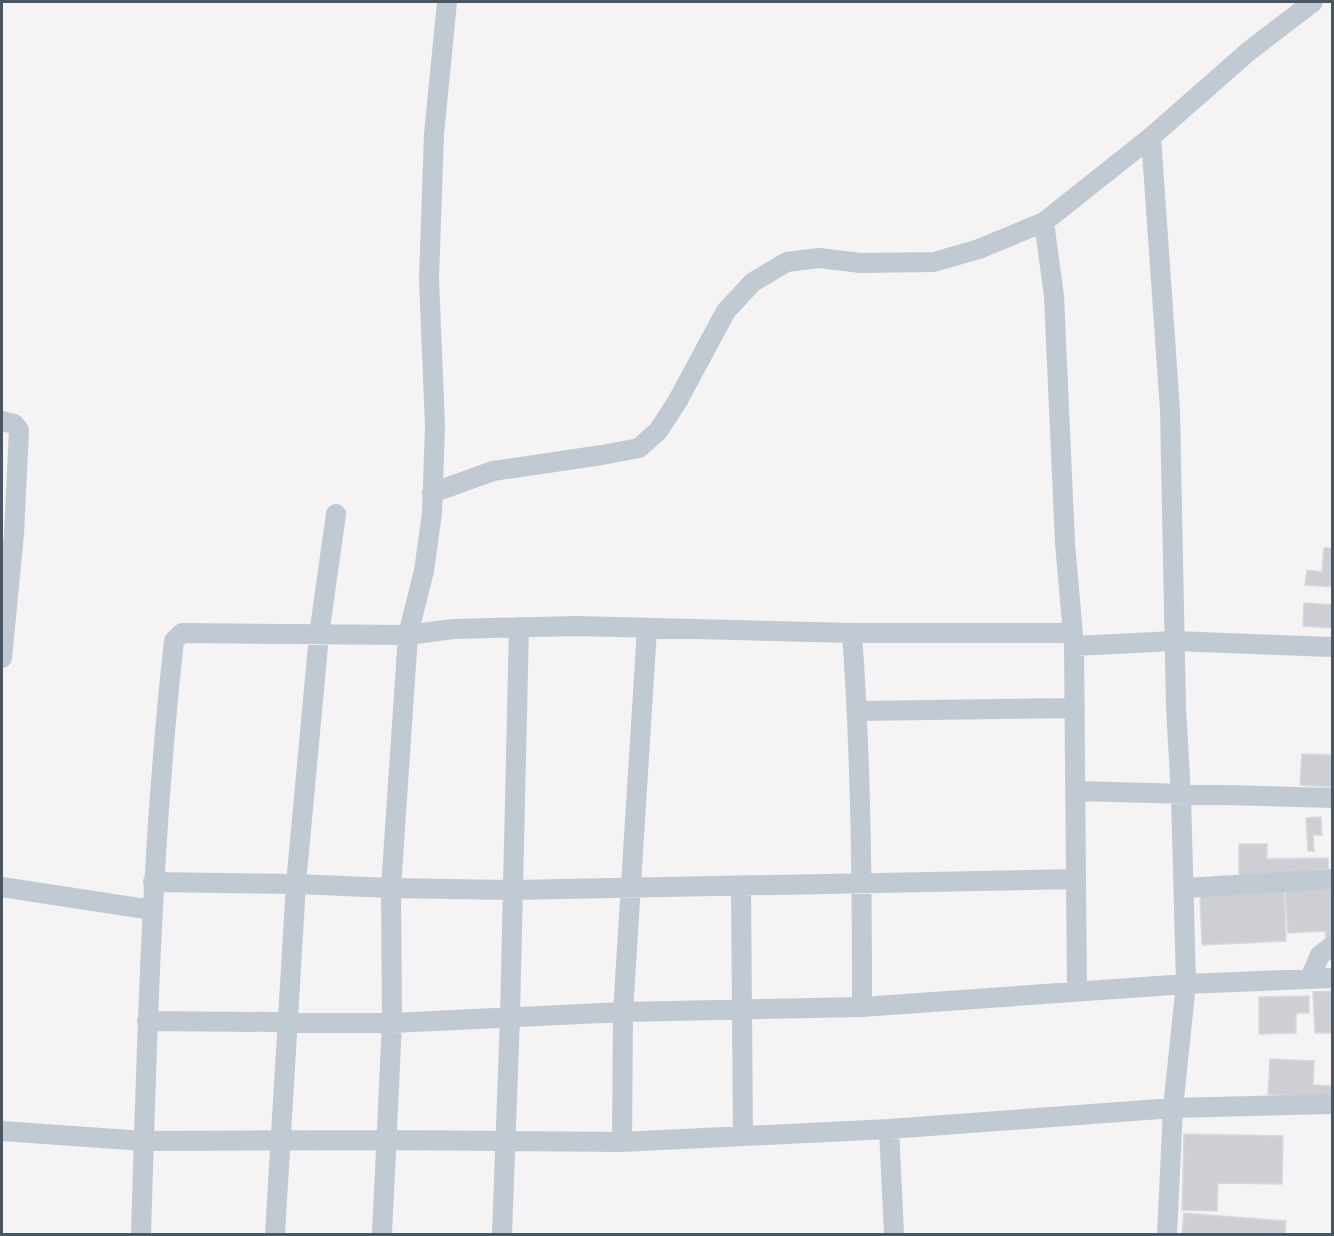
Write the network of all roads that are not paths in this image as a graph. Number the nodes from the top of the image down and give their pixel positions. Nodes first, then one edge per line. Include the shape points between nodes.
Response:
1 (447, 2) edge
2 (1313, 2) edge
3 (1151, 137) junction
4 (1044, 222) junction
5 (2, 421) edge
6 (432, 493) junction
7 (336, 514) dead end
8 (8, 533) edge
9 (519, 627) junction
10 (647, 629) junction
11 (852, 633) junction
12 (319, 635) junction
13 (408, 635) junction
14 (1073, 640) junction
15 (1174, 641) junction
16 (1332, 647) edge
17 (2, 658) edge
18 (1075, 708) junction
19 (858, 711) junction
20 (1076, 791) junction
21 (1181, 795) junction
22 (1332, 798) edge
23 (1076, 879) junction
24 (1332, 879) edge
25 (153, 882) junction
26 (296, 884) junction
27 (862, 884) junction
28 (2, 886) edge
29 (741, 886) junction
30 (391, 888) junction
31 (631, 888) junction
32 (1184, 888) junction
33 (513, 890) junction
34 (152, 910) junction
35 (1332, 946) edge
36 (1310, 978) junction
37 (1332, 978) edge
38 (1186, 984) junction
39 (1077, 992) junction
40 (862, 1006) junction
41 (742, 1010) junction
42 (623, 1012) junction
43 (510, 1017) junction
44 (147, 1021) junction
45 (289, 1023) junction
46 (392, 1023) junction
47 (1332, 1104) edge
48 (1173, 1108) junction
49 (889, 1129) junction
50 (2, 1131) edge
51 (743, 1136) junction
52 (385, 1140) junction
53 (144, 1141) junction
54 (506, 1141) junction
55 (280, 1142) junction
56 (622, 1142) junction
57 (141, 1234) edge
58 (275, 1234) edge
59 (382, 1234) edge
60 (502, 1234) edge
61 (894, 1234) edge
62 (1167, 1234) edge

1 - 6 street via 434,134 429,279 435,426
2 - 3 street via 1248,51
3 - 4 street
3 - 15 street via 1170,410
4 - 6 street via 979,249 934,262 861,263 819,258 787,262 753,282 726,311 658,432 639,448 493,471
4 - 14 street via 1054,296
5 - 8 street via 19,430
6 - 13 street via 424,571
7 - 12 street
8 - 17 street
9 - 10 street
9 - 13 street
9 - 33 street
10 - 11 street
10 - 31 street
11 - 14 street
11 - 19 street
12 - 13 street
12 - 25 street via 187,632 176,637 163,742
12 - 26 street
13 - 30 street
14 - 15 street
14 - 18 street
15 - 16 street
15 - 21 street
18 - 19 street
18 - 20 street
19 - 27 street
20 - 21 street
20 - 23 street
21 - 22 street
21 - 32 street
23 - 27 street
23 - 39 street
24 - 32 street
25 - 26 street
25 - 34 street
26 - 30 street
26 - 45 street
27 - 29 street
27 - 40 street
28 - 34 street
29 - 31 street
29 - 41 street
30 - 33 street
30 - 46 street
31 - 33 street
31 - 42 street
32 - 38 street
33 - 43 street
34 - 44 street
35 - 36 street via 1320,955
36 - 37 street
36 - 38 street
38 - 39 street
38 - 48 street
39 - 40 street
40 - 41 street
41 - 42 street
41 - 51 street
42 - 43 street
42 - 56 street
43 - 46 street
43 - 54 street
44 - 45 street
44 - 53 street
45 - 46 street
45 - 55 street
46 - 52 street
47 - 48 street
48 - 49 street
48 - 62 street
49 - 51 street
49 - 61 street
50 - 53 street
51 - 56 street
52 - 54 street
52 - 55 street
52 - 59 street
53 - 55 street
53 - 57 street
54 - 56 street
54 - 60 street
55 - 58 street

